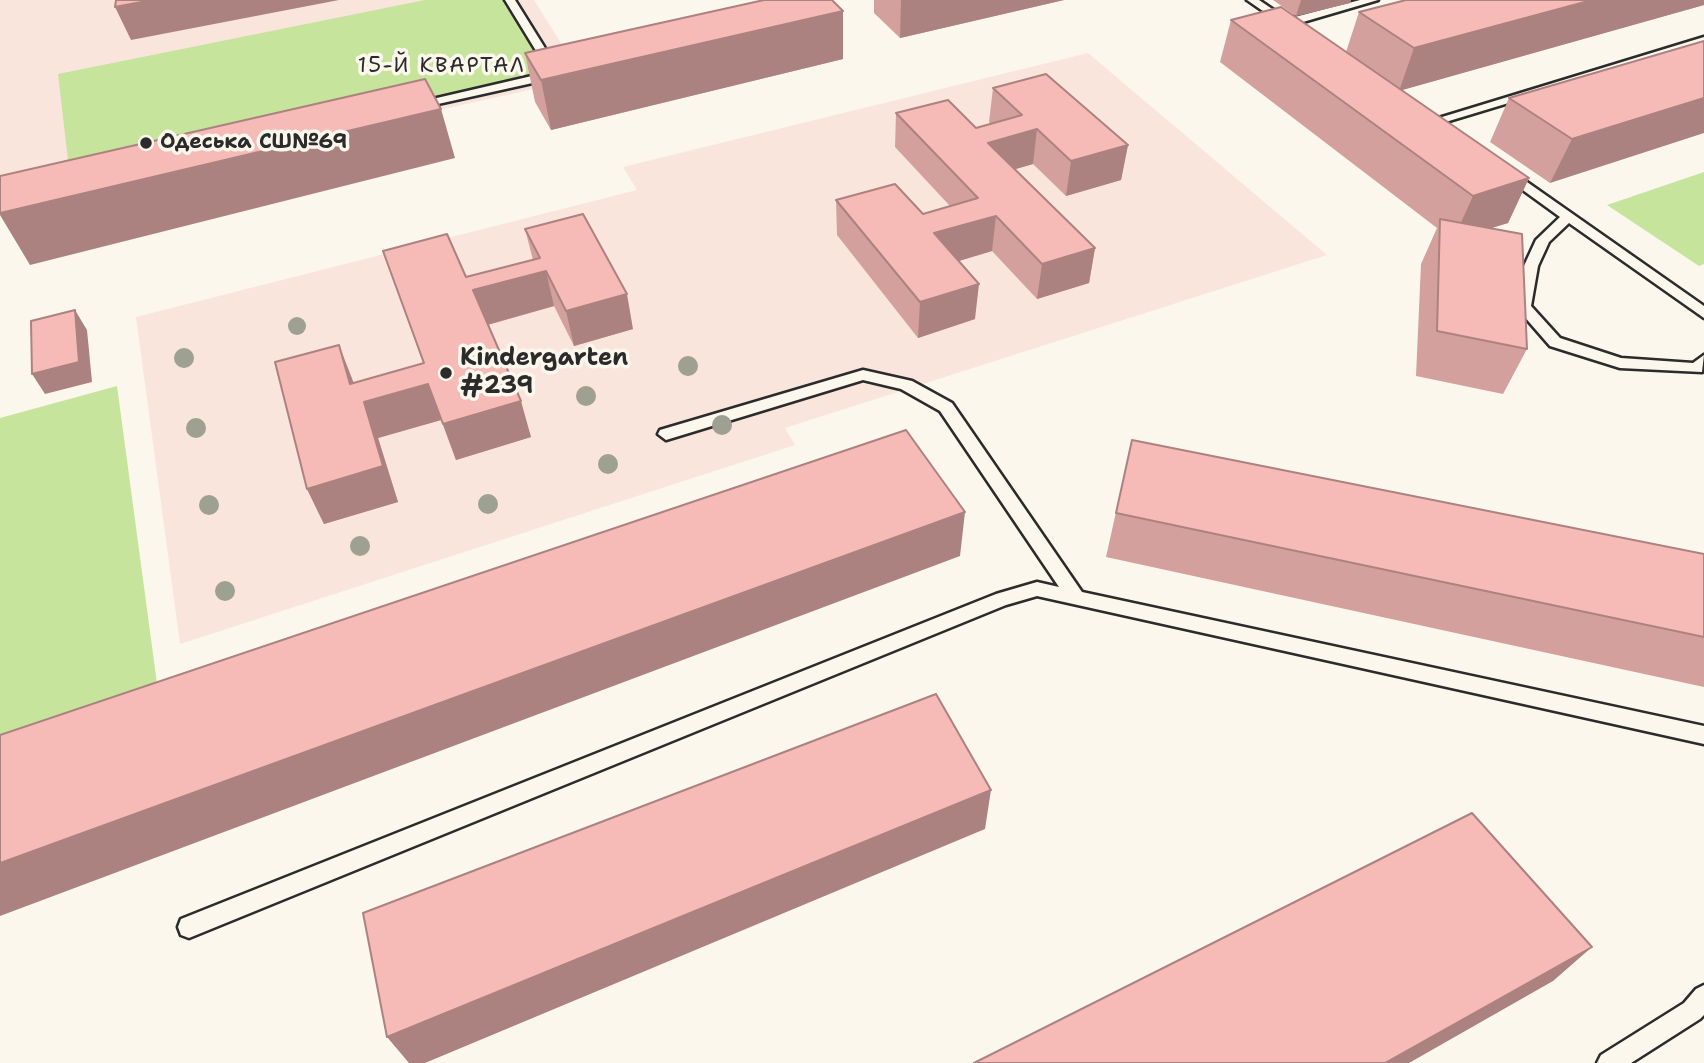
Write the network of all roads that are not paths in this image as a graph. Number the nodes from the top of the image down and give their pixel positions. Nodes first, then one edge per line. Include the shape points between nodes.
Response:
1 (510, 0) edge
2 (1252, 0) edge
3 (1373, 0) edge
4 (1704, 40) edge
5 (569, 71) edge
6 (555, 74) junction
7 (407, 109) edge
8 (1435, 121) edge
9 (1491, 161) edge
10 (1569, 216) junction
11 (1704, 313) edge
12 (1704, 360) edge
13 (666, 434) dead end
14 (1076, 597) junction
15 (1704, 735) edge
16 (189, 927) dead end
17 (1704, 997) edge
18 (1609, 1063) edge

1 - 6 lane
2 - 3 lane via 1291,27
4 - 8 lane
5 - 6 lane
6 - 7 lane
9 - 10 lane
10 - 11 lane
10 - 12 lane via 1543,240 1531,266 1524,307 1555,342 1620,363 1696,368
13 - 14 lane via 863,375 906,385 946,407
14 - 15 lane
14 - 16 lane via 1037,589 1002,599
17 - 18 lane via 1692,1011

